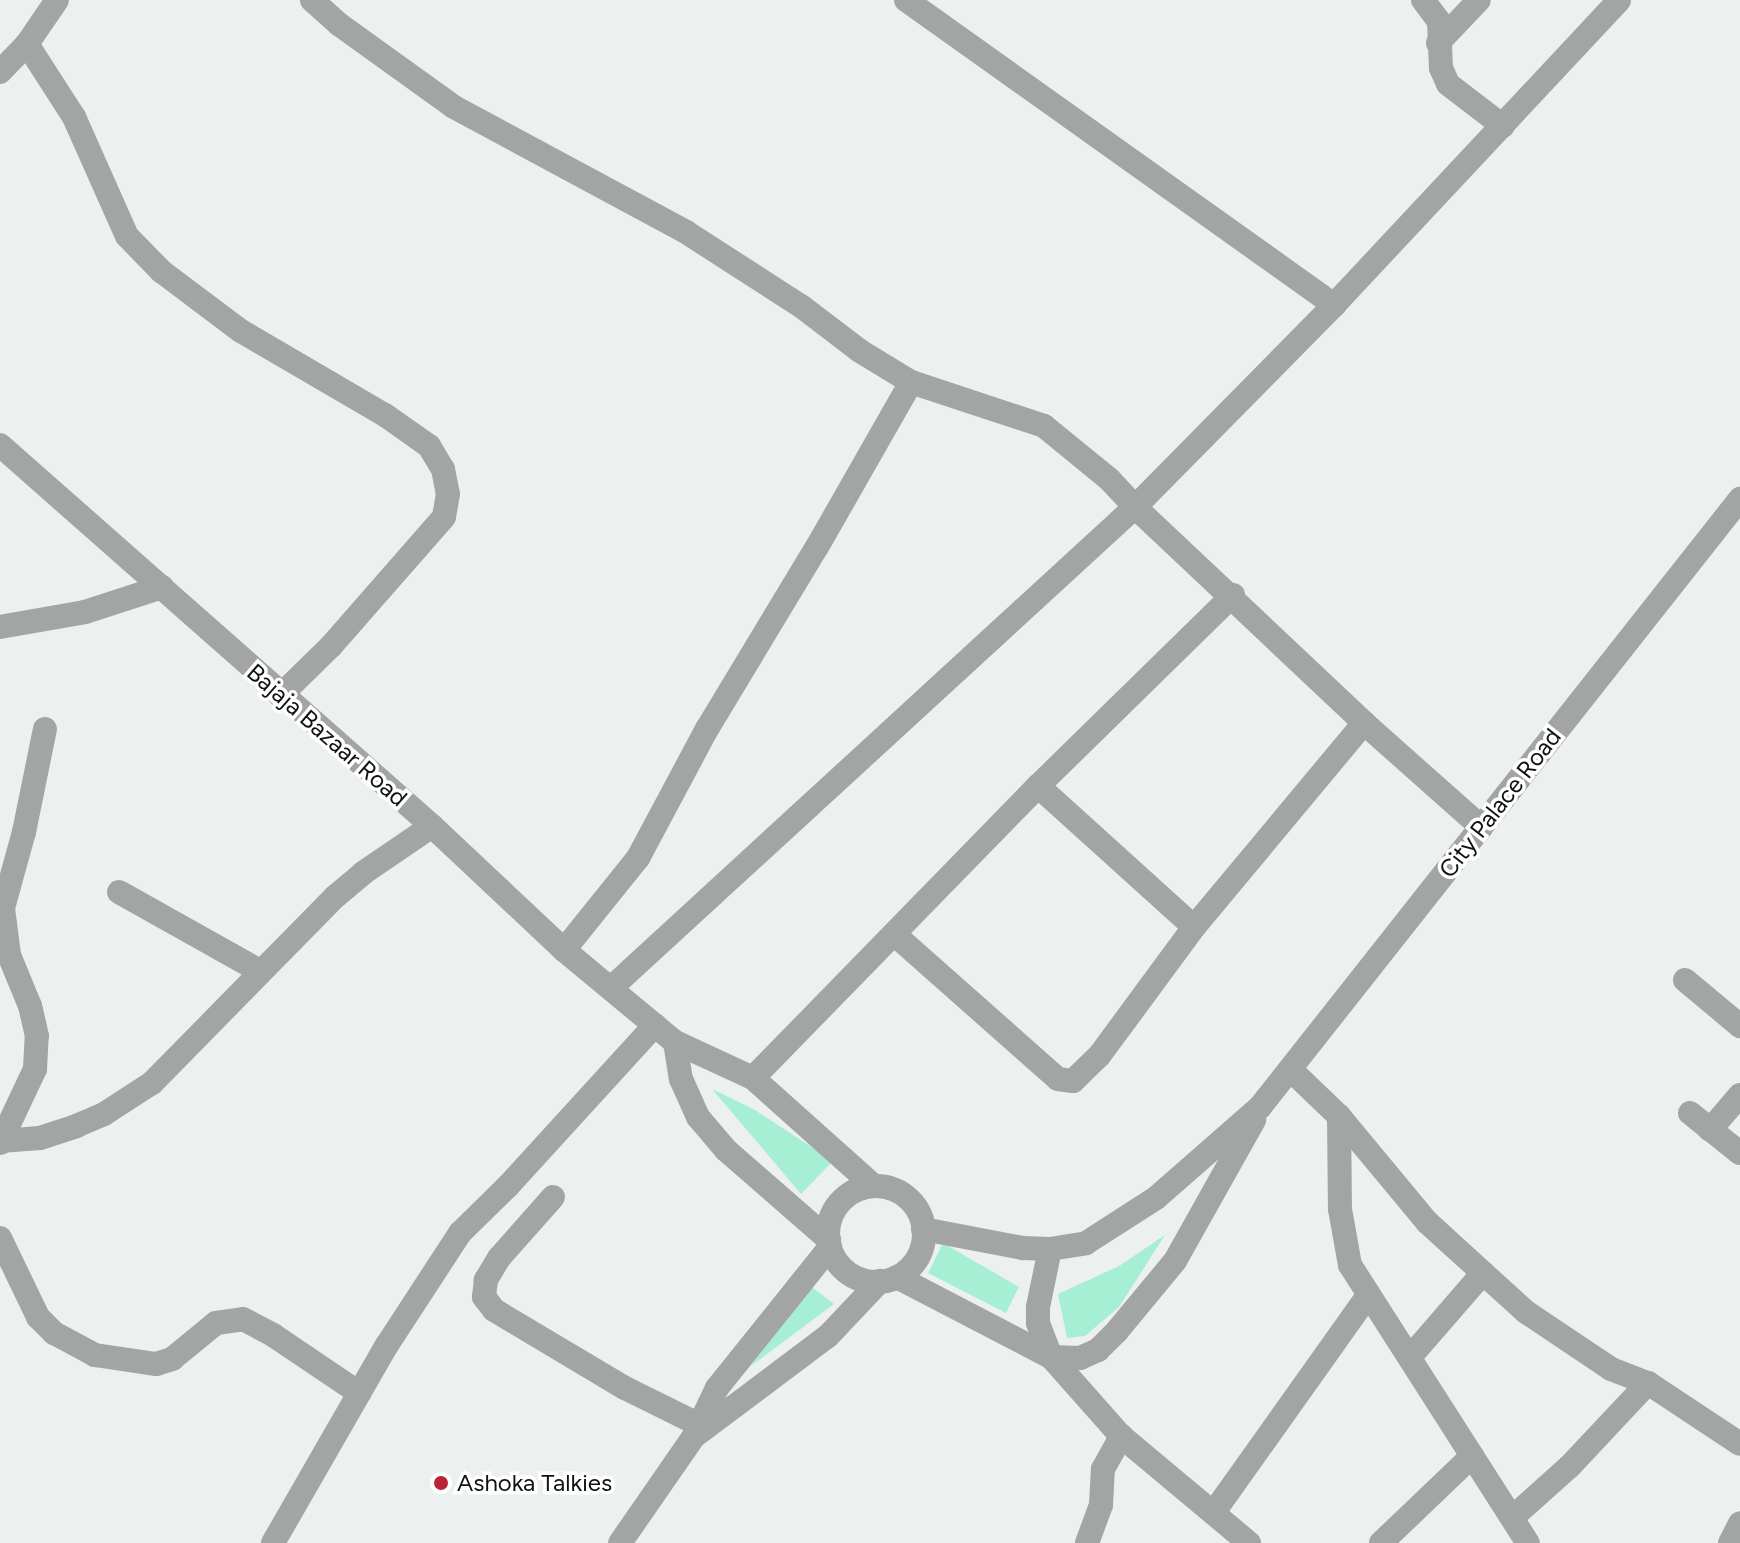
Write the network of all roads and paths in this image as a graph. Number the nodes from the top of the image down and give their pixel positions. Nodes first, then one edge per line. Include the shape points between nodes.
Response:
1 (57, 0) edge
2 (312, 0) edge
3 (906, 0) edge
4 (1423, 0) edge
5 (1479, 0) edge
6 (1619, 0) edge
7 (1438, 43) junction
8 (27, 44) junction
9 (0, 72) edge
10 (1503, 126) junction
11 (1334, 305) junction
12 (911, 382) junction
13 (0, 445) edge
14 (1740, 499) edge
15 (1135, 507) junction
16 (162, 587) junction
17 (1233, 595) junction
18 (0, 627) edge
19 (280, 696) junction
20 (1364, 723) junction
21 (45, 729) dead end
22 (1038, 786) junction
23 (432, 826) junction
24 (1481, 827) junction
25 (119, 892) dead end
26 (1194, 927) junction
27 (894, 934) junction
28 (564, 950) junction
29 (260, 971) junction
30 (1685, 980) dead end
31 (611, 988) junction
32 (655, 1025) junction
33 (1740, 1026) edge
34 (675, 1042) junction
35 (1292, 1071) junction
36 (753, 1078) junction
37 (1740, 1095) edge
38 (1260, 1107) junction
39 (1690, 1113) dead end
40 (1339, 1116) junction
41 (1710, 1130) junction
42 (0, 1142) edge
43 (1740, 1153) edge
44 (874, 1186) junction
45 (553, 1197) dead end
46 (923, 1229) junction
47 (0, 1238) edge
48 (830, 1243) junction
49 (1050, 1249) junction
50 (1483, 1273) junction
51 (888, 1279) junction
52 (1369, 1294) junction
53 (1411, 1356) junction
54 (1051, 1357) junction
55 (1648, 1383) junction
56 (359, 1393) junction
57 (697, 1431) junction
58 (1121, 1436) junction
59 (1740, 1444) edge
60 (1472, 1456) junction
61 (1214, 1512) junction
62 (1514, 1516) junction
63 (1740, 1523) edge
64 (273, 1543) edge
65 (620, 1543) edge
66 (1087, 1543) edge
67 (1249, 1543) edge
68 (1381, 1543) edge
69 (1528, 1543) edge
70 (1730, 1543) edge

1 - 8 street
2 - 12 street via 454,107 686,232
3 - 11 street
4 - 7 street via 1439,21
5 - 7 street
6 - 10 street
7 - 10 street via 1448,84
8 - 9 street
8 - 19 street via 74,117 127,236 152,262 241,331 429,446 443,469 448,494 444,517
10 - 11 street
11 - 15 street
12 - 15 street via 1044,426
12 - 28 street via 707,729 638,858
13 - 16 street, Bajaja Bazaar Road
14 - 24 street, City Palace Road
15 - 17 street
15 - 31 street
16 - 18 street via 85,612
16 - 19 street, Bajaja Bazaar Road
17 - 20 street
17 - 22 street
19 - 23 street, Bajaja Bazaar Road
20 - 24 street
20 - 26 street
21 - 42 street via 3,908 9,955 37,1036 35,1069
22 - 26 street
22 - 27 street
23 - 28 street, Bajaja Bazaar Road
23 - 29 street via 352,881
24 - 35 street, City Palace Road
25 - 29 street
26 - 27 street via 1093,1064 1073,1081 1058,1079
27 - 36 street
28 - 31 street, Bajaja Bazaar Road
29 - 42 street via 140,1091 76,1126 40,1138
30 - 33 street
31 - 32 street, Bajaja Bazaar Road
32 - 34 street
32 - 56 street via 460,1233
34 - 36 street
34 - 48 street via 681,1079 698,1117 726,1150
35 - 38 street, City Palace Road
35 - 40 street
36 - 44 street
37 - 41 street
38 - 49 street, City Palace Road via 1156,1198 1112,1229 1086,1243
38 - 54 street, City Palace Road via 1175,1261 1117,1331 1098,1350 1080,1358
39 - 41 street
40 - 50 street via 1427,1222
40 - 52 street via 1344,1240 1350,1265
41 - 43 street
44 - 46 street via 905,1196 916,1207
44 - 48 street via 844,1198 834,1211
45 - 57 street via 499,1258 486,1280 484,1297 494,1310
46 - 49 street, City Palace Road
46 - 51 street via 921,1251 913,1264
47 - 56 street via 38,1317 54,1333 95,1355 156,1364 172,1359 216,1323 243,1319
48 - 51 street via 845,1271 858,1279
48 - 57 street via 717,1388
49 - 54 street via 1038,1323
50 - 53 street
50 - 55 street via 1526,1312 1611,1369
51 - 54 street
51 - 57 street via 828,1336
52 - 53 street
52 - 61 street
53 - 60 street
54 - 58 street
55 - 59 street
55 - 62 street
56 - 64 street
57 - 65 street
58 - 61 street
58 - 66 street via 1103,1469 1101,1505
60 - 62 street
60 - 68 street
61 - 67 street
62 - 69 street
63 - 70 street

